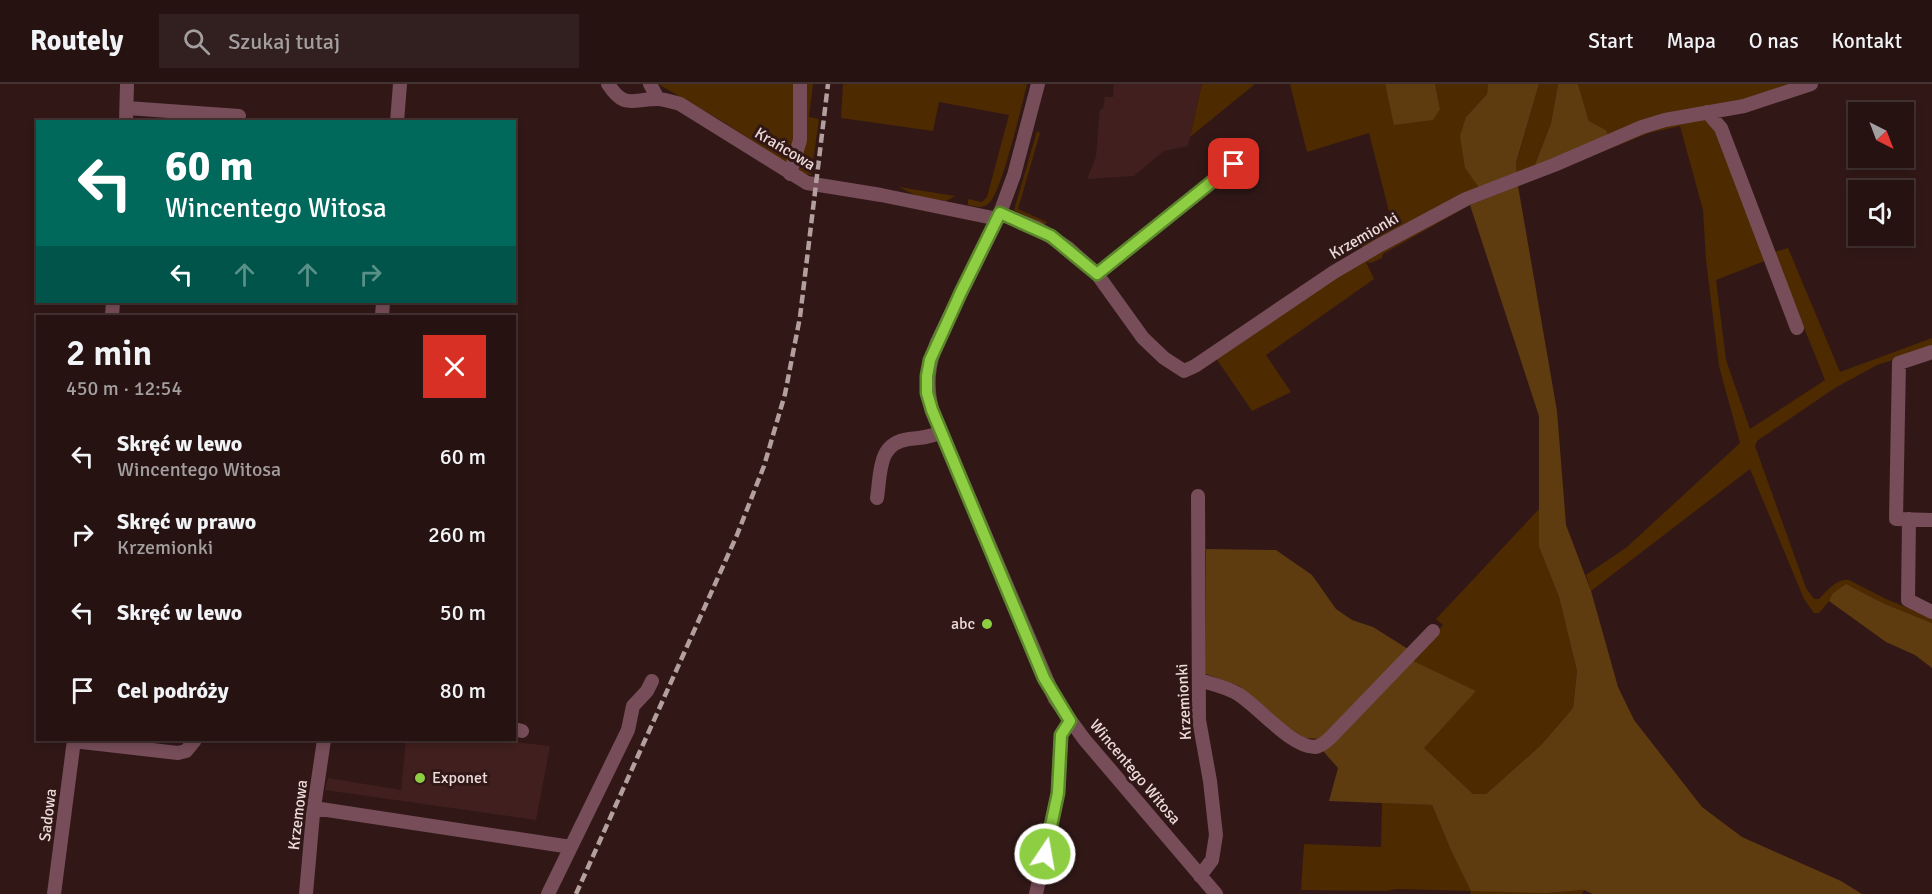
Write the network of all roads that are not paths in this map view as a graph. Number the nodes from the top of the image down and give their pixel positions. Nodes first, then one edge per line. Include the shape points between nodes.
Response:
1 (127, 84) edge
2 (400, 84) edge
3 (608, 84) edge
4 (650, 84) edge
5 (800, 84) edge
6 (1038, 84) edge
7 (1811, 84) edge
8 (658, 99) junction
9 (1707, 112) junction
10 (126, 115) edge
11 (240, 116) dead end
12 (397, 120) edge
13 (1234, 164) dead end
14 (790, 174) junction
15 (999, 216) junction
16 (1097, 274) junction
17 (1797, 328) dead end
18 (1932, 352) edge
19 (941, 432) junction
20 (1198, 496) dead end
21 (877, 498) dead end
22 (1908, 519) junction
23 (1932, 520) edge
24 (1932, 612) edge
25 (1432, 630) dead end
26 (1199, 680) junction
27 (652, 681) dead end
28 (1070, 721) junction
29 (73, 741) edge
30 (81, 741) edge
31 (194, 741) edge
32 (324, 741) edge
33 (314, 808) junction
34 (571, 847) junction
35 (1200, 876) junction
36 (54, 894) edge
37 (306, 894) edge
38 (548, 894) edge
39 (1036, 894) edge
40 (1216, 894) edge

1 - 10 street
2 - 12 street
3 - 8 street, Krańcowa via 618,97 632,103
4 - 8 street
5 - 14 street via 800,140
6 - 15 street, Wincentego Witosa
7 - 9 street, Krzemionki via 1744,106
8 - 14 street, Krańcowa via 696,112
9 - 16 street, Krzemionki via 1642,127 1467,199 1334,272 1189,370 1180,370 1152,347
9 - 17 street via 1721,128
10 - 11 street
13 - 16 street
14 - 15 street, Krańcowa via 827,188
15 - 16 street, Krzemionki via 1051,236
15 - 19 street, Wincentego Witosa via 930,360 927,393
18 - 22 street via 1899,363 1896,519
19 - 21 street via 892,445 882,460
19 - 28 street, Wincentego Witosa via 1044,678
20 - 26 street, Krzemionki
22 - 23 street
22 - 24 street via 1908,600
25 - 26 street via 1331,737 1316,747 1294,739 1237,693
26 - 35 street, Krzemionki via 1199,720 1216,835 1212,860
27 - 34 street via 633,706 628,730
28 - 35 street, Wincentego Witosa
28 - 39 street via 1061,735 1058,793
29 - 36 street, Sadowa
30 - 31 street via 178,753 186,751
32 - 33 street, Krzemowa
33 - 34 street
33 - 37 street, Krzemowa
34 - 38 street
35 - 40 street

